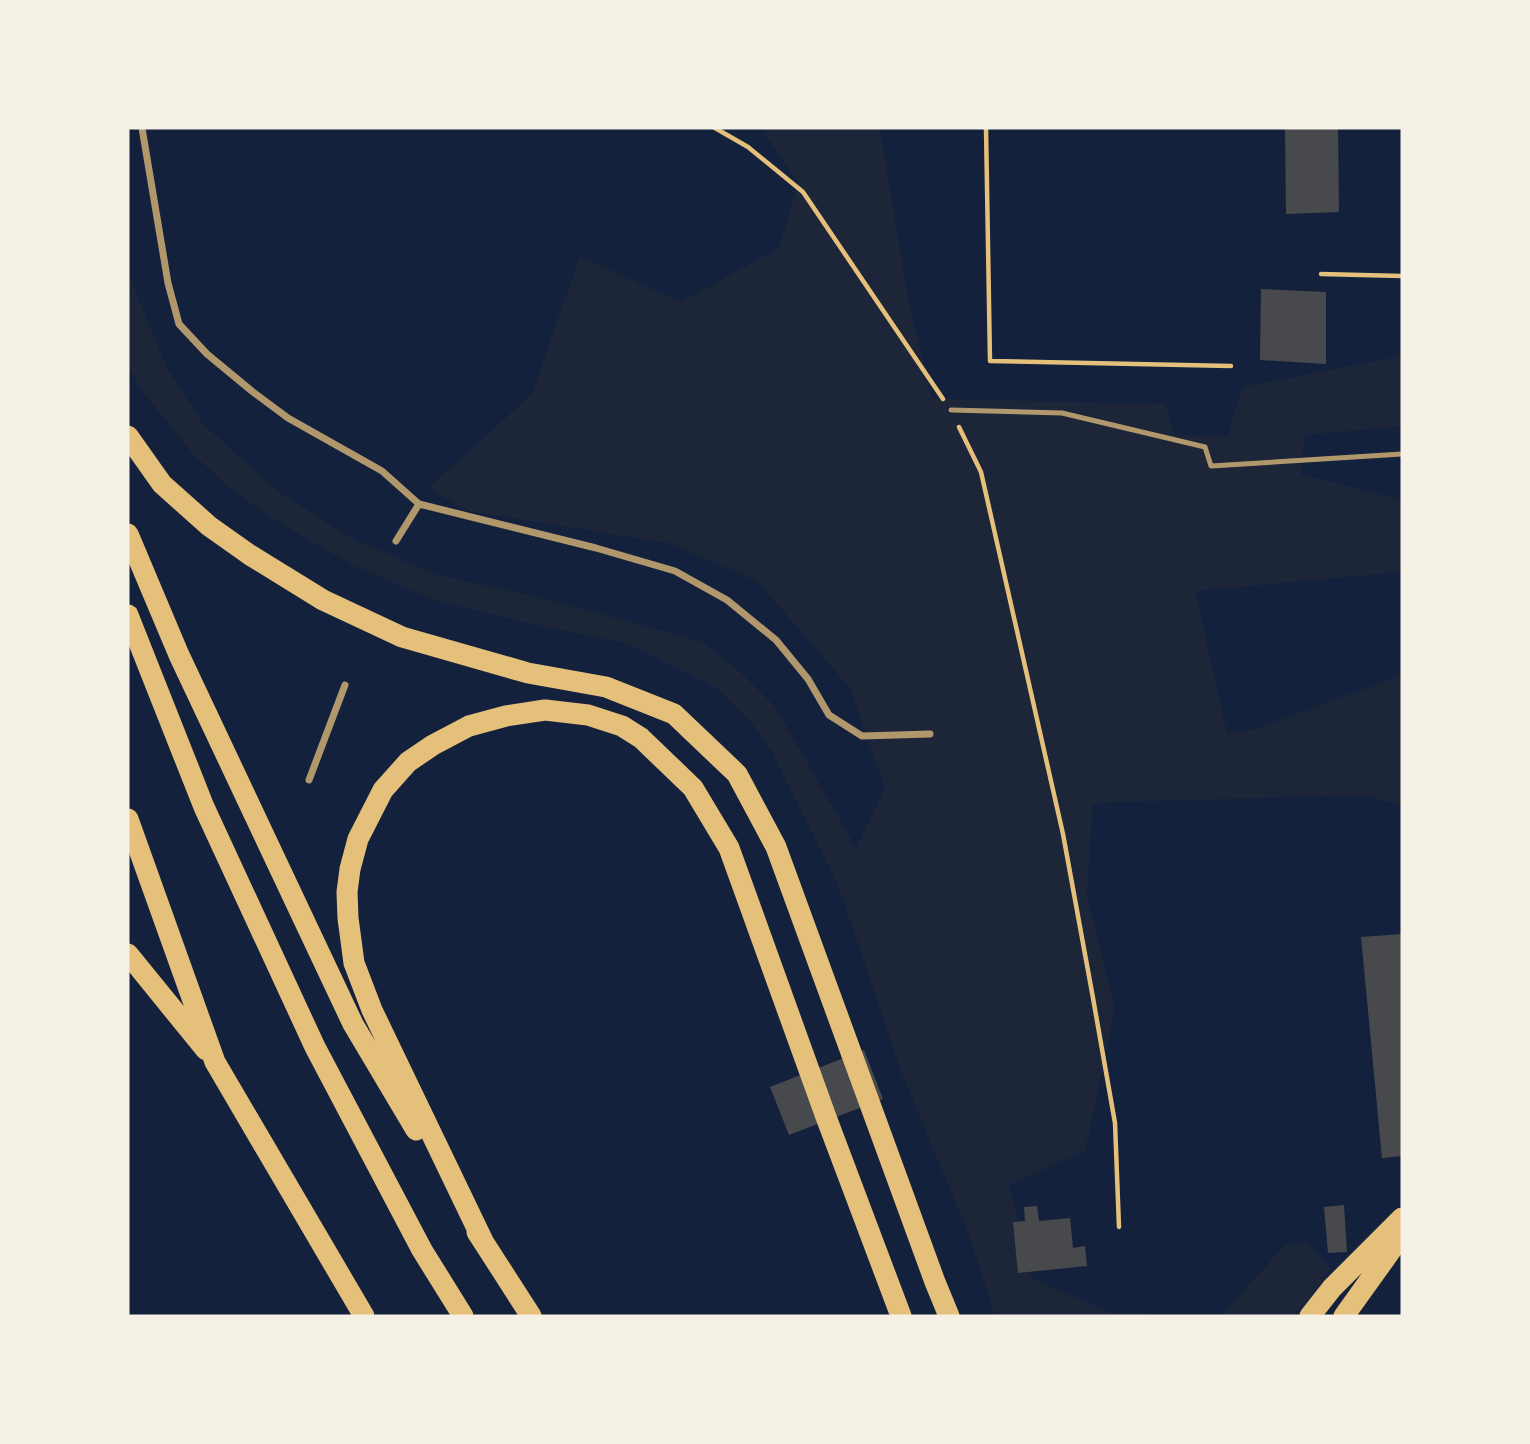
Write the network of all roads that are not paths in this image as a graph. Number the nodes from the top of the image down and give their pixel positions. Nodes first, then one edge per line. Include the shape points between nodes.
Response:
1 (142, 128) edge
2 (951, 410) road end
3 (128, 436) edge
4 (1402, 454) edge
5 (419, 504) junction
6 (128, 534) edge
7 (396, 541) dead end
8 (128, 615) edge
9 (345, 685) dead end
10 (930, 734) dead end
11 (310, 780) dead end
12 (128, 819) edge
13 (128, 954) edge
14 (215, 1062) junction
15 (1402, 1218) edge
16 (1402, 1235) edge
17 (484, 1243) junction
18 (365, 1316) edge
19 (463, 1316) edge
20 (531, 1316) edge
21 (901, 1316) edge
22 (949, 1316) edge
23 (1310, 1316) edge
24 (1344, 1316) edge

1 - 5 street via 179,324 207,355 288,418 382,471
2 - 4 lane via 1062,413 1205,447 1211,467
3 - 22 highway via 162,484 209,526 323,600 402,637 528,673 606,687 674,714 737,774 776,847
5 - 7 street
5 - 10 street via 676,571 727,600 776,640 808,678 829,715 862,736
6 - 17 highway via 179,655 353,1024
8 - 19 highway via 204,807 315,1047 422,1250
9 - 11 street
12 - 14 highway
13 - 14 highway
14 - 18 highway
15 - 23 highway
16 - 24 highway
17 - 20 highway
17 - 21 highway via 354,964 348,918 350,869 358,839 383,790 408,762 433,745 469,726 506,716 545,710 588,715 622,726 649,746 693,788 729,848

